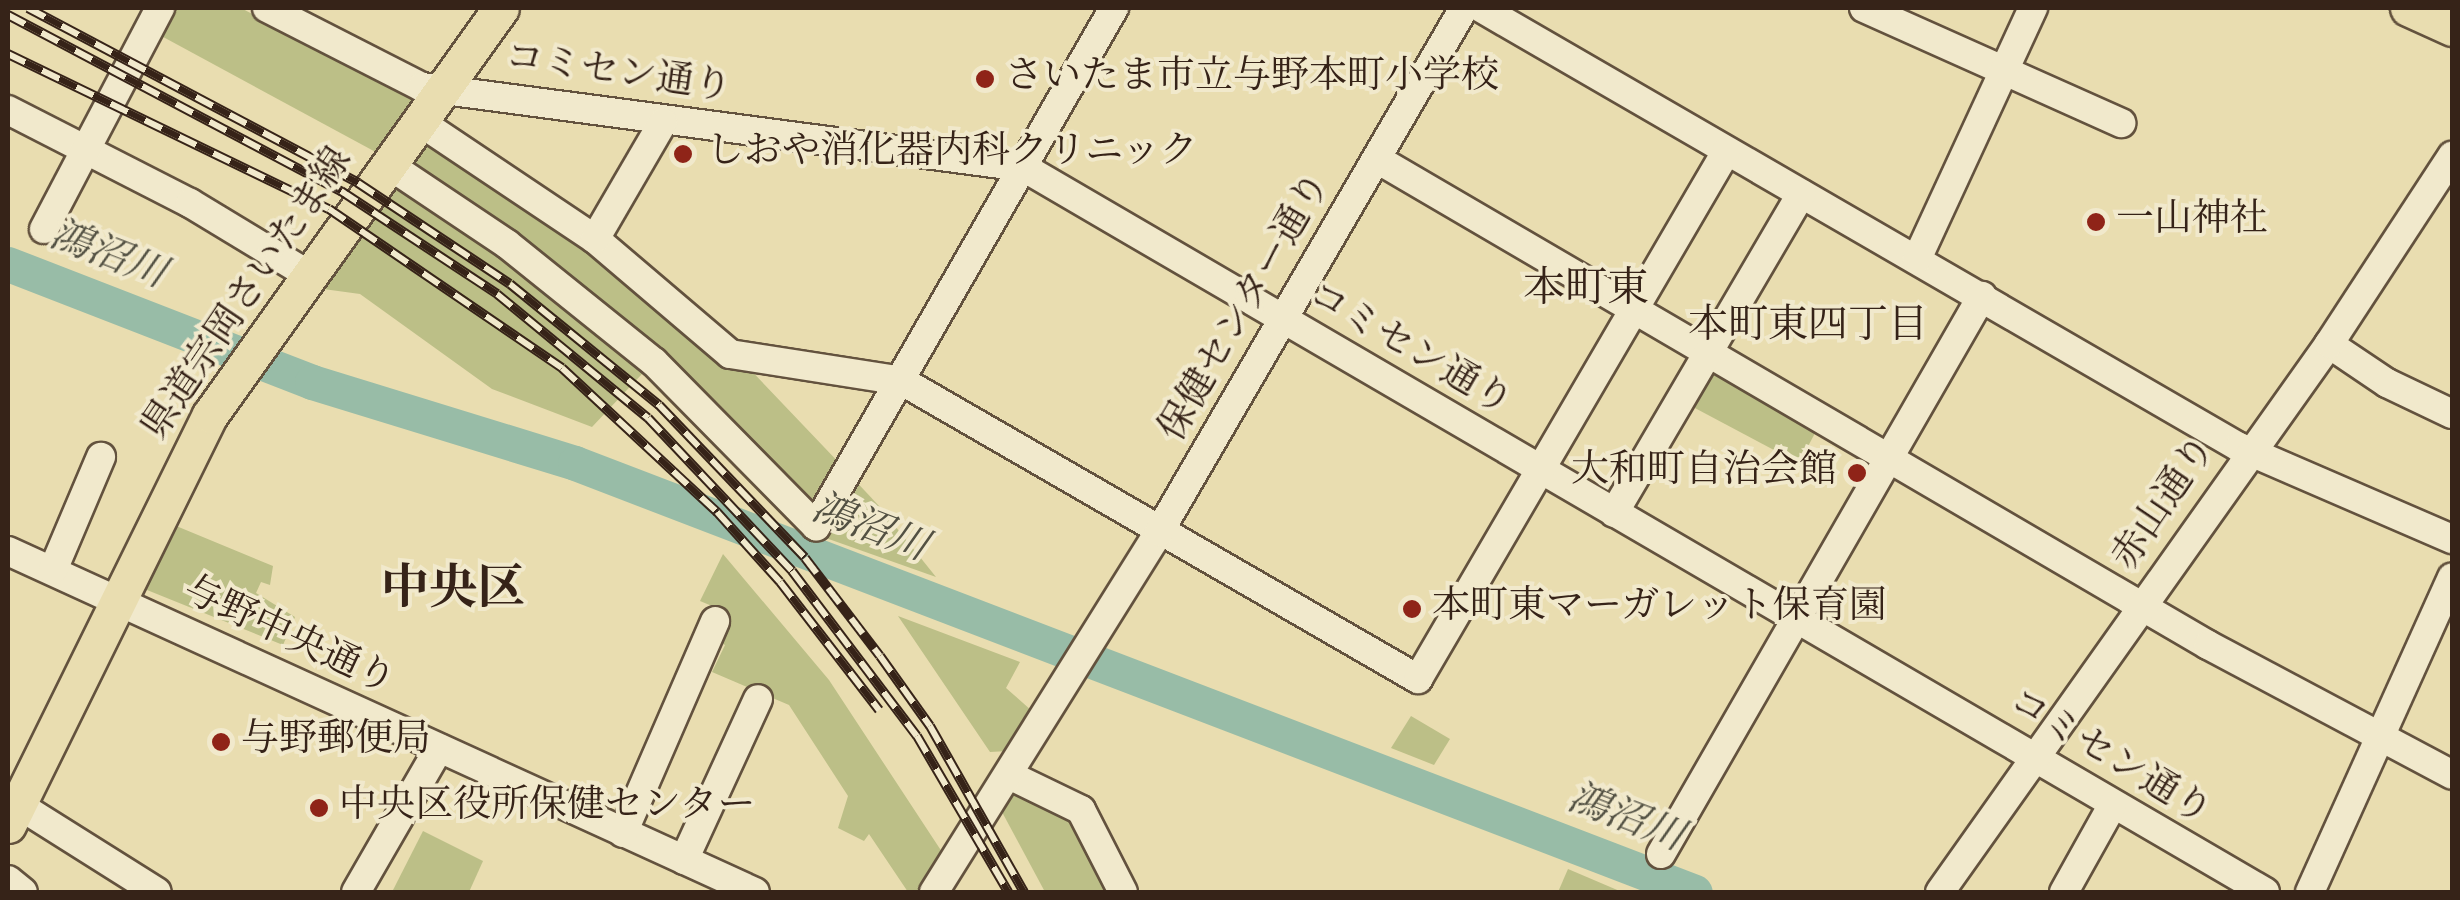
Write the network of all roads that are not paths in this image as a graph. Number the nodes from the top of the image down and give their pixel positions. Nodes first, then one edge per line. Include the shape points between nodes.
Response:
1 (160, 8) edge
2 (267, 8) edge
3 (502, 8) edge
4 (1114, 8) edge
5 (1464, 8) edge
6 (1480, 8) edge
7 (1864, 8) edge
8 (2034, 8) edge
9 (2408, 8) edge
10 (2452, 28) edge
11 (2004, 70) junction
12 (443, 90) junction
13 (8, 110) edge
14 (420, 122) junction
15 (662, 122) junction
16 (2121, 123) dead end
17 (85, 150) junction
18 (1726, 152) junction
19 (2452, 156) edge
20 (1377, 160) junction
21 (389, 165) junction
22 (1023, 167) junction
23 (2444, 191) edge
24 (1802, 194) junction
25 (44, 228) dead end
26 (594, 239) junction
27 (1916, 259) junction
28 (309, 275) junction
29 (1982, 296) junction
30 (1634, 310) junction
31 (1283, 321) junction
32 (2329, 344) junction
33 (1708, 354) junction
34 (902, 381) junction
35 (2452, 414) edge
36 (2248, 450) junction
37 (101, 457) dead end
38 (1887, 459) junction
39 (1540, 471) junction
40 (1614, 513) junction
41 (1159, 532) junction
42 (2452, 539) edge
43 (8, 550) edge
44 (53, 570) junction
45 (2452, 578) edge
46 (118, 600) junction
47 (2144, 605) junction
48 (1795, 617) junction
49 (716, 621) dead end
50 (758, 699) dead end
51 (2377, 740) junction
52 (439, 748) junction
53 (2034, 757) junction
54 (1009, 775) junction
55 (2452, 775) edge
56 (15, 798) edge
57 (2112, 806) junction
58 (623, 833) junction
59 (1661, 854) dead end
60 (684, 860) junction
61 (8, 880) edge
62 (23, 892) edge
63 (157, 892) edge
64 (356, 892) edge
65 (755, 892) edge
66 (934, 892) edge
67 (1123, 892) edge
68 (1940, 892) edge
69 (2064, 892) edge
70 (2264, 892) edge
71 (2310, 892) edge

1 - 17 street
2 - 12 street, コミセン通り via 394,76
3 - 12 main road, 県道宗岡さいたま線
4 - 22 street
5 - 20 street, 保健センター通り
6 - 18 street
7 - 11 street
8 - 11 street
9 - 10 main road
11 - 16 street
11 - 27 street
12 - 14 main road, 県道宗岡さいたま線
12 - 15 street, コミセン通り
13 - 17 street
14 - 21 main road, 県道宗岡さいたま線
14 - 26 street
15 - 22 street, コミセン通り
15 - 26 street
17 - 25 street
17 - 28 street via 190,202
18 - 24 street
18 - 30 street
19 - 23 street, 赤山通り
20 - 30 street
20 - 31 street, 保健センター通り
21 - 28 main road, 県道宗岡さいたま線
21 - 34 street via 507,244 654,362 816,526
22 - 31 street, コミセン通り
22 - 34 street
23 - 32 street, 赤山通り
24 - 27 street
24 - 33 street
26 - 34 street via 730,354
27 - 29 street
28 - 46 main road, 県道宗岡さいたま線 via 227,389
29 - 36 street
29 - 38 street
30 - 33 street
30 - 39 street
31 - 39 street, コミセン通り
31 - 41 street, 保健センター通り
32 - 35 street via 2387,384
32 - 36 street, 赤山通り
33 - 38 street
33 - 40 street
34 - 41 street
36 - 42 street
36 - 47 street, 赤山通り
37 - 44 street
38 - 47 street
38 - 48 street
39 - 40 street, コミセン通り
39 - 41 street via 1418,679
40 - 48 street, コミセン通り
41 - 54 street, 保健センター通り
43 - 44 street, 与野中央通り
44 - 46 street, 与野中央通り
45 - 51 street
46 - 52 street, 与野中央通り
46 - 56 main road, 県道宗岡さいたま線
47 - 51 street
47 - 53 street, 赤山通り
48 - 53 street, コミセン通り
48 - 59 street
49 - 58 street
50 - 60 street
51 - 55 street
51 - 71 street
52 - 58 street, 与野中央通り
52 - 64 street
53 - 57 street, コミセン通り
53 - 68 street, 赤山通り
54 - 66 street
54 - 67 street via 1081,810
56 - 63 street
57 - 69 street
57 - 70 street, コミセン通り
58 - 60 street, 与野中央通り
60 - 65 street, 与野中央通り
61 - 62 street

